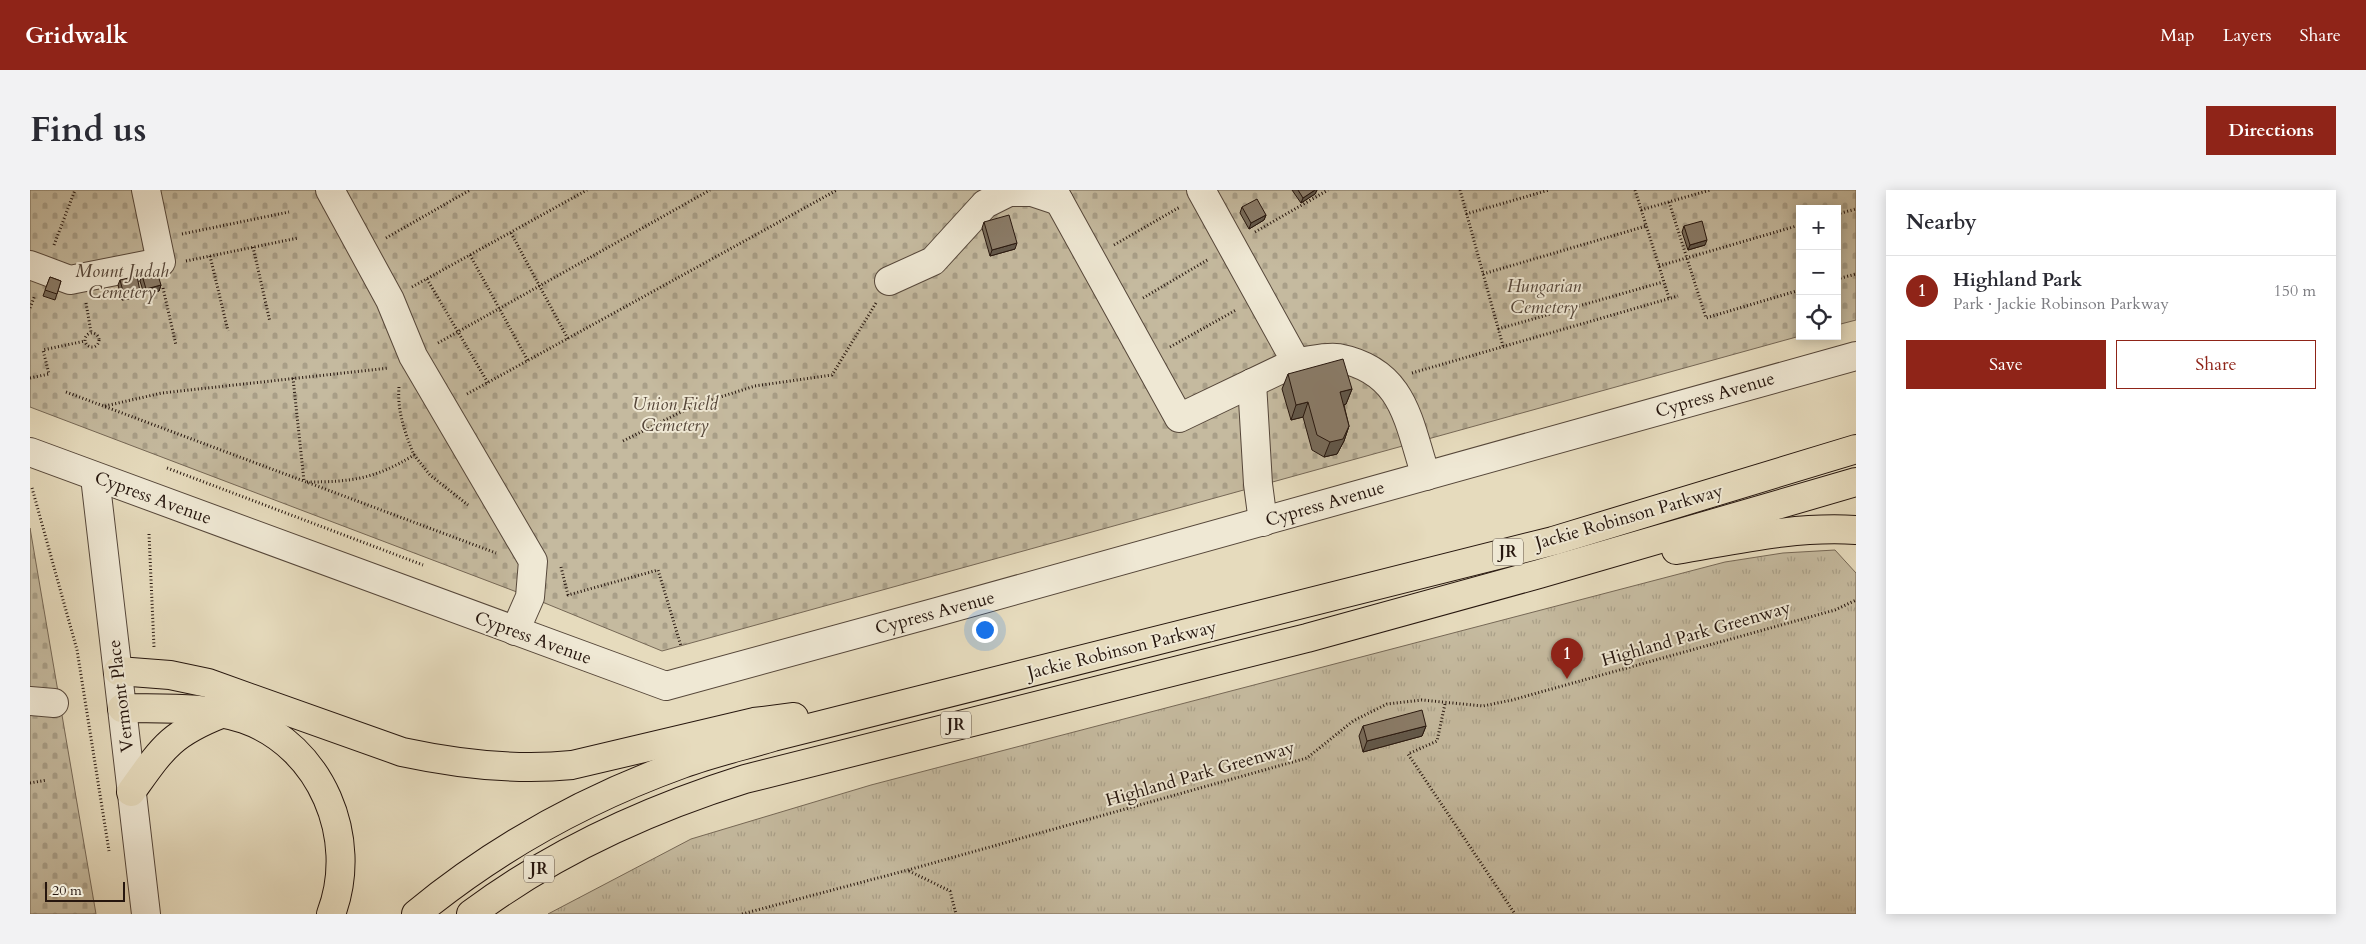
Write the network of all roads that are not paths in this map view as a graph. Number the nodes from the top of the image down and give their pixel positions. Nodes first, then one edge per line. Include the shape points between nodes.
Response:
1 (146, 190) edge
2 (334, 191) edge
3 (1202, 192) edge
4 (1056, 195) edge
5 (37, 268) edge
6 (889, 281) road end
7 (1856, 356) edge
8 (1296, 362) junction
9 (1252, 383) junction
10 (1856, 450) edge
11 (30, 452) edge
12 (1426, 476) junction
13 (95, 477) junction
14 (1856, 482) edge
15 (1263, 522) junction
16 (1856, 530) edge
17 (1539, 574) junction
18 (515, 632) junction
19 (118, 671) junction
20 (920, 701) junction
21 (122, 708) junction
22 (222, 713) junction
23 (131, 792) junction
24 (146, 914) edge
25 (331, 914) edge
26 (416, 914) edge
27 (471, 914) edge

1 - 5 street via 164,255 70,280
2 - 18 street via 390,300 411,362 442,408 532,561 530,597
3 - 8 street
4 - 6 street via 1009,192 985,204 933,261
4 - 9 street via 1179,418
7 - 12 street, Cypress Avenue
8 - 9 street
8 - 12 street via 1337,358 1370,369 1387,381 1402,401
9 - 15 street
10 - 20 highway, Jackie Robinson Parkway / JR via 1553,541
11 - 13 street, Cypress Avenue
12 - 15 street, Cypress Avenue
13 - 18 street, Cypress Avenue
13 - 19 street, Vermont Place
14 - 17 highway, Jackie Robinson Parkway / JR
15 - 18 street, Cypress Avenue via 666,686
16 - 17 highway via 1810,529 1754,535
17 - 27 highway, Jackie Robinson Parkway / JR via 1307,638 790,767 698,794 610,829 526,876
19 - 20 highway via 201,681 402,752 497,767 572,765 754,722
19 - 21 street, Vermont Place
20 - 26 highway, Jackie Robinson Parkway / JR via 729,749 592,801 508,847
21 - 22 highway
21 - 23 street, Vermont Place
22 - 23 highway via 197,723 169,742
22 - 25 highway via 263,727 279,737 297,751 323,789 333,812 340,853
23 - 24 street, Vermont Place

